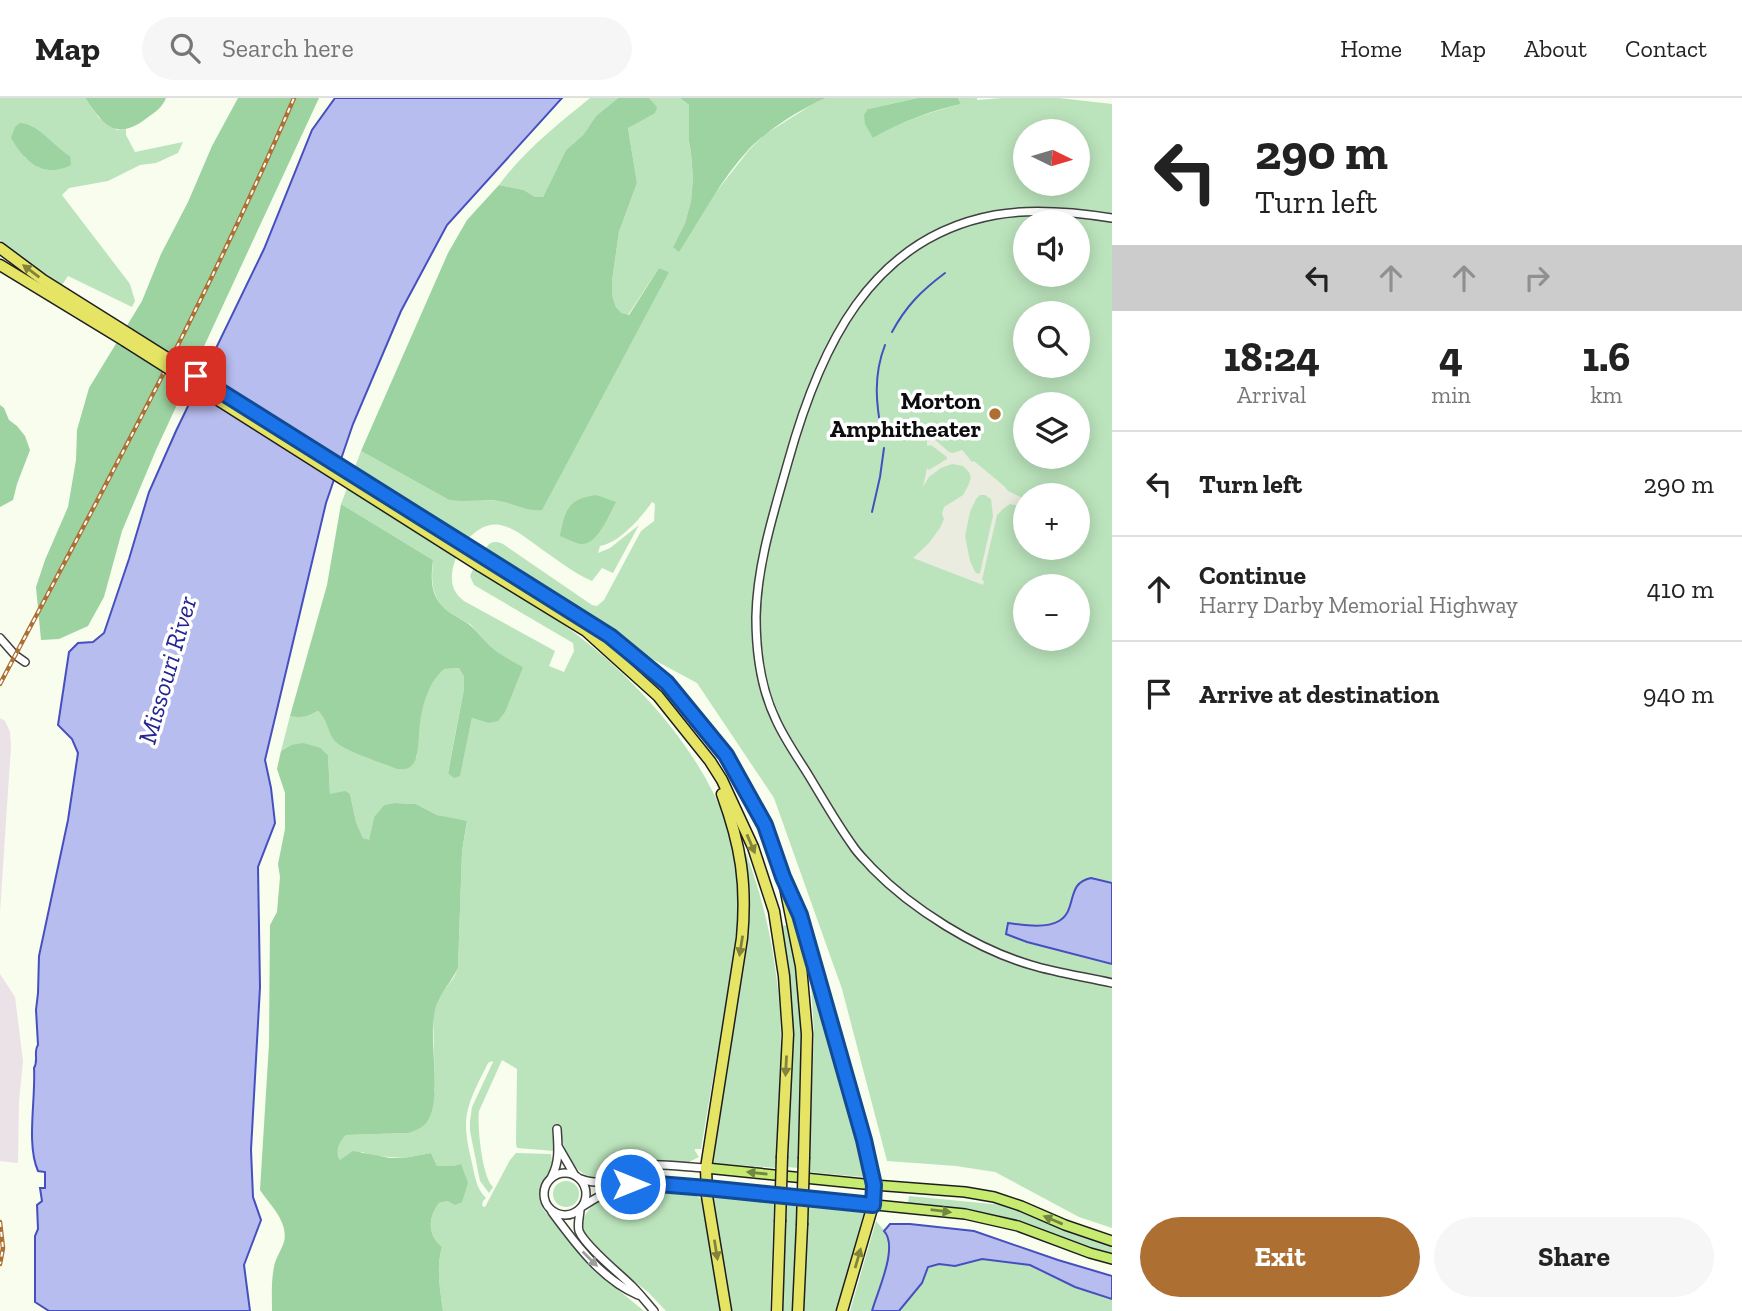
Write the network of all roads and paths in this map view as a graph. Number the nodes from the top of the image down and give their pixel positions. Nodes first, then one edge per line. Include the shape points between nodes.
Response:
1 (1112, 218) edge
2 (0, 248) edge
3 (0, 265) edge
4 (127, 338) junction
5 (483, 562) junction
6 (0, 638) edge
7 (25, 662) dead end
8 (710, 761) junction
9 (783, 877) junction
10 (1112, 983) edge
11 (557, 1129) dead end
12 (559, 1147) junction
13 (706, 1168) junction
14 (577, 1177) junction
15 (551, 1178) junction
16 (874, 1185) junction
17 (707, 1188) junction
18 (873, 1205) junction
19 (581, 1207) junction
20 (549, 1209) junction
21 (1112, 1241) edge
22 (1112, 1259) edge
23 (642, 1297) junction
24 (654, 1311) edge
25 (726, 1311) edge
26 (777, 1311) edge
27 (798, 1311) edge
28 (842, 1311) edge

1 - 10 street via 1014,212 973,220 918,244 871,286 834,339 798,428 764,555 756,618 765,692 775,719 854,848 881,877 909,902 978,944 1032,965
4 -> 2 highway
3 - 4 highway
4 - 5 highway, bridge
5 - 8 highway via 586,632 658,696
5 - 9 highway via 610,636 667,683 726,755 765,825
6 - 7 street
8 -> 13 highway via 738,847 745,910
8 -> 26 highway, bridge via 753,847 774,911 784,976 788,1034
9 - 16 highway via 800,915
9 - 27 highway, bridge via 801,966 807,1034
11 - 12 street
12 - 14 street
12 - 15 street
13 - 14 street via 637,1166 603,1181
16 -> 13 main road
13 - 17 highway
14 - 15 street via 562,1172
14 - 19 street via 586,1192
15 - 20 street via 544,1189
16 - 18 highway
21 -> 16 main road via 993,1197
17 - 18 main road
17 - 19 street via 630,1184
17 -> 25 highway
18 -> 22 main road via 993,1219
28 -> 18 highway
19 - 20 street via 561,1215
19 - 23 street via 578,1224 583,1238
20 -> 23 street via 604,1273
23 - 24 street

